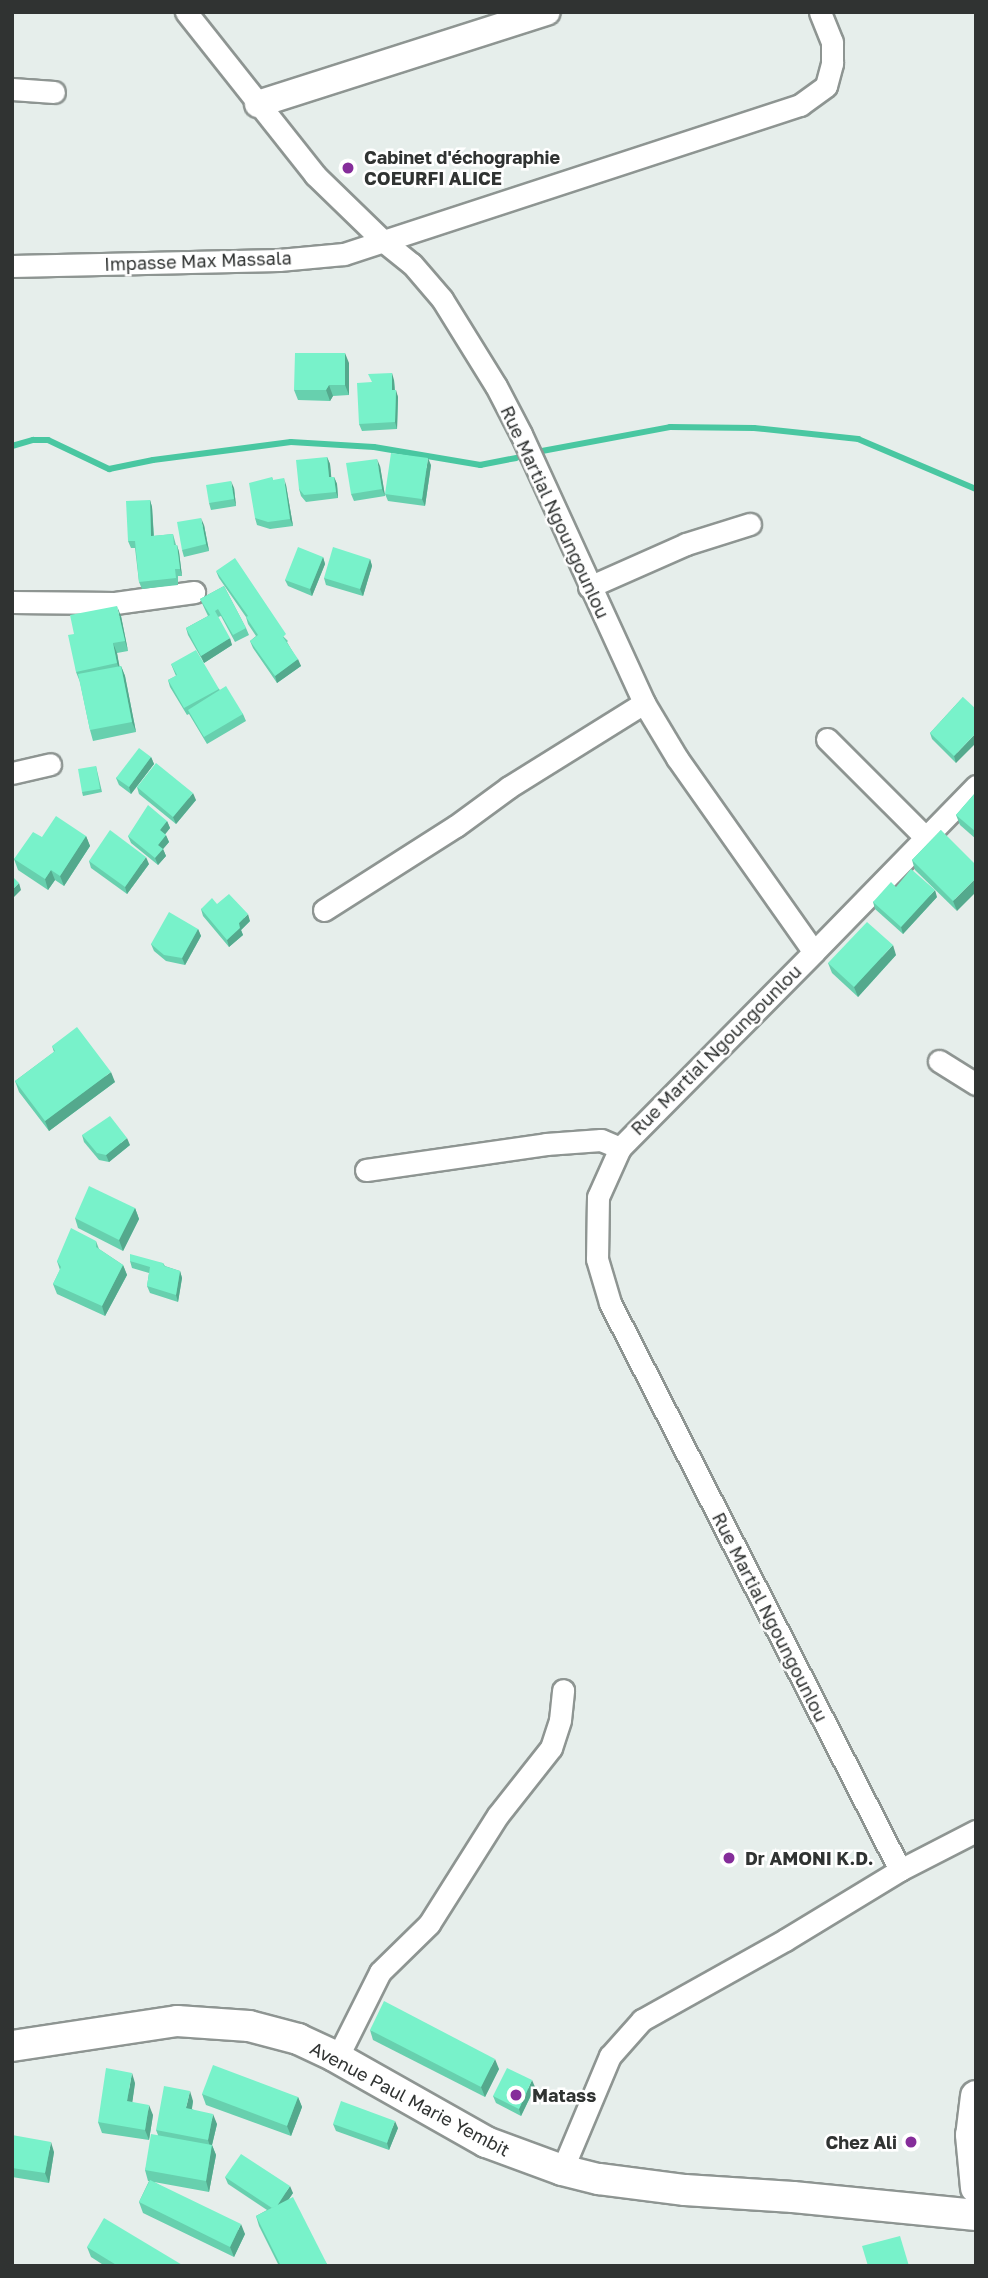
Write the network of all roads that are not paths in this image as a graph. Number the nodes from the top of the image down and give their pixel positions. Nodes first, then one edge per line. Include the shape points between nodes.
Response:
1 (186, 12) edge
2 (547, 12) edge
3 (820, 12) edge
4 (12, 89) edge
5 (54, 92) dead end
6 (258, 104) junction
7 (382, 240) junction
8 (12, 266) edge
9 (750, 524) dead end
10 (589, 587) junction
11 (194, 592) dead end
12 (12, 602) edge
13 (644, 703) junction
14 (827, 739) dead end
15 (50, 764) dead end
16 (12, 773) edge
17 (976, 786) edge
18 (925, 837) junction
19 (324, 910) dead end
20 (814, 952) junction
21 (939, 1061) dead end
22 (976, 1084) edge
23 (620, 1147) junction
24 (366, 1170) dead end
25 (563, 1690) dead end
26 (976, 1831) edge
27 (900, 1870) junction
28 (12, 2046) edge
29 (337, 2059) junction
30 (976, 2096) edge
31 (562, 2170) junction
32 (976, 2188) edge
33 (976, 2215) edge

1 - 6 street, Rue Martial Ngoungounlou
2 - 6 street
3 - 7 street, Impasse Max Massala via 832,42 832,63 826,86 800,105
4 - 5 street
6 - 7 street, Rue Martial Ngoungounlou via 315,175
7 - 8 street, Impasse Max Massala via 344,254 279,260
7 - 10 street, Rue Martial Ngoungounlou via 412,264 442,299 496,386
9 - 10 street via 686,544
10 - 13 street, Rue Martial Ngoungounlou
11 - 12 street via 115,603
13 - 19 street
13 - 20 street, Rue Martial Ngoungounlou via 677,758
14 - 18 street
15 - 16 street
17 - 18 street
18 - 20 street
20 - 23 street, Rue Martial Ngoungounlou
21 - 22 street
23 - 24 street via 601,1140 546,1144
23 - 27 street, Rue Martial Ngoungounlou via 598,1197 595,1224 597,1259 610,1303
25 - 29 street via 551,1748 498,1815 429,1924 380,1972
26 - 27 street
27 - 31 street via 642,2020 610,2056
28 - 29 main road, Avenue Paul Marie Yembit via 139,2024 201,2021 273,2031
29 - 31 main road, Avenue Paul Marie Yembit via 486,2142
30 - 32 main road via 971,2135
31 - 33 main road, Avenue Paul Marie Yembit via 685,2190

